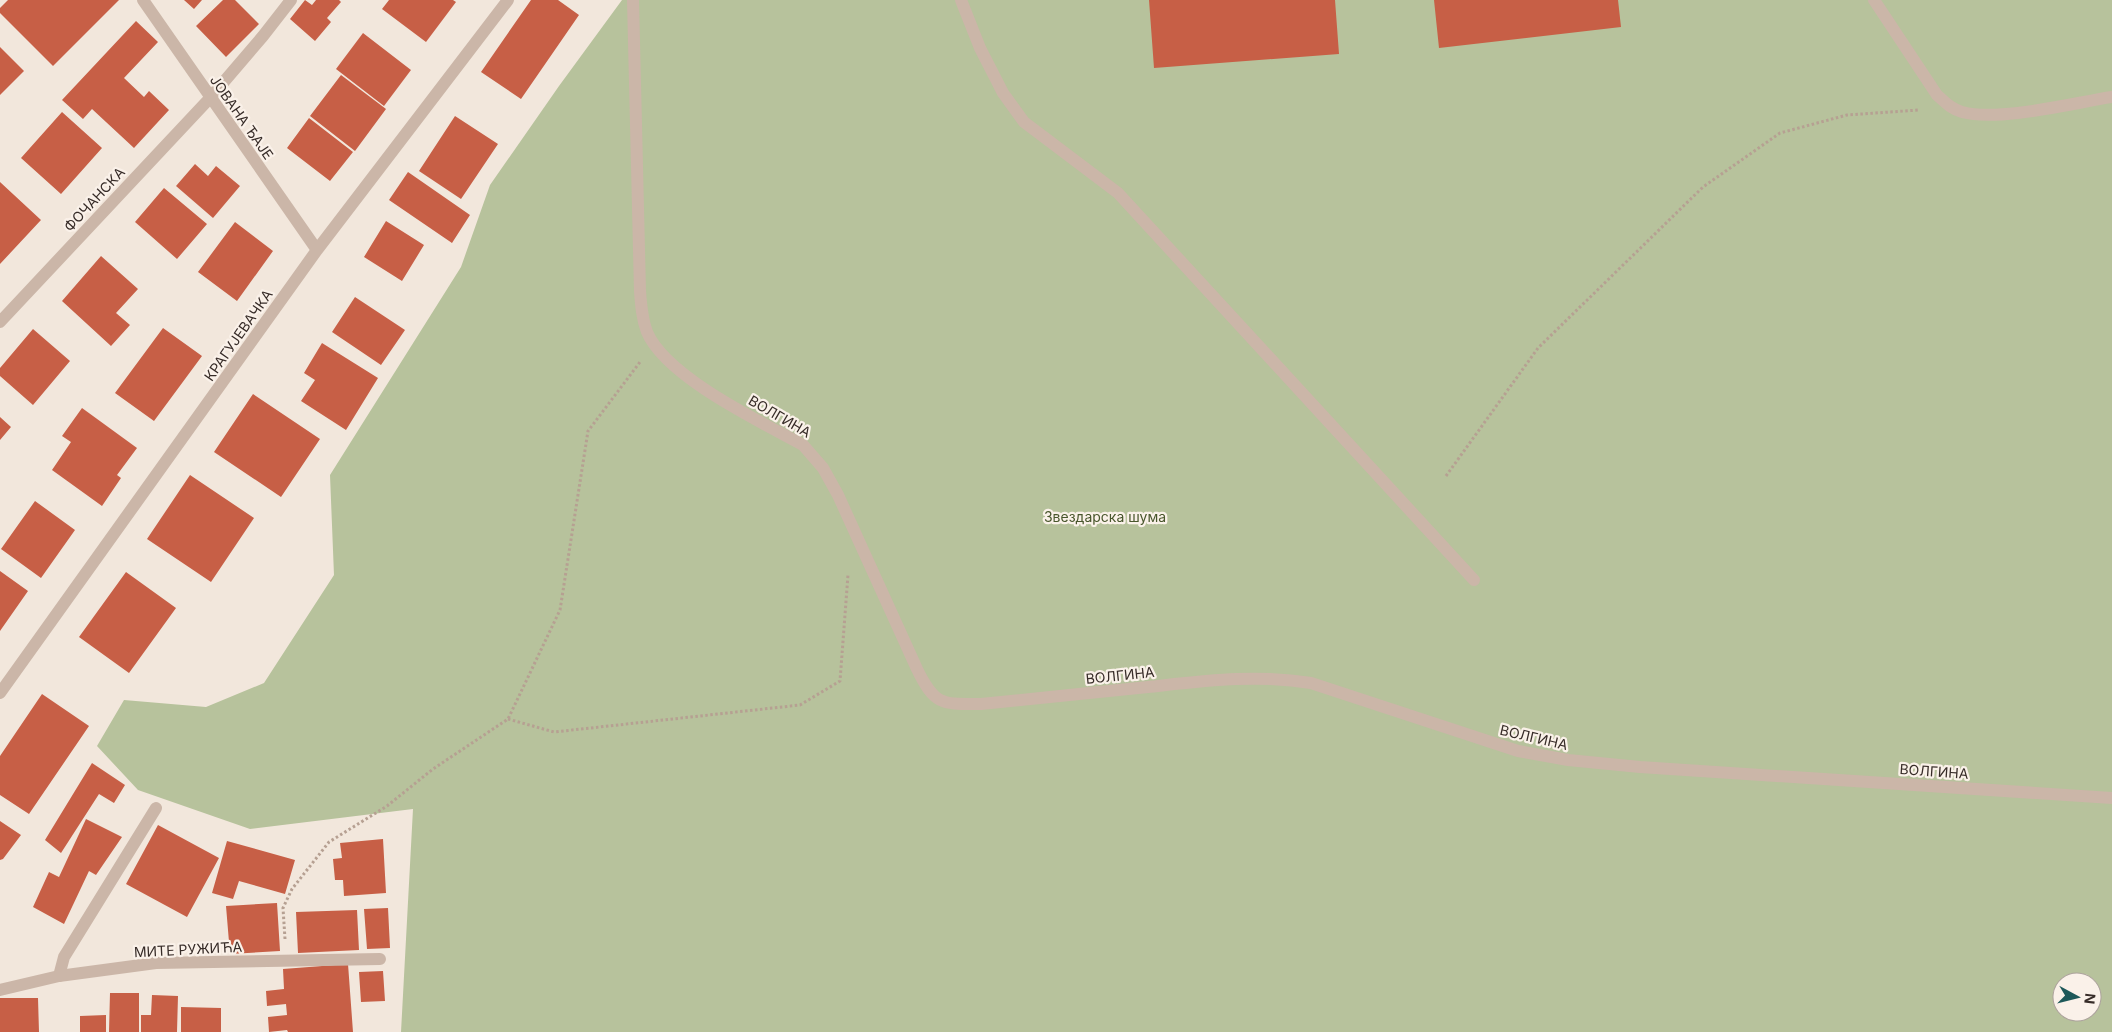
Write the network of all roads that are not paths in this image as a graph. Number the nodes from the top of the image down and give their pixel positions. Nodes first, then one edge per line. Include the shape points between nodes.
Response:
1 (143, 0) edge
2 (291, 0) edge
3 (508, 0) edge
4 (633, 0) edge
5 (961, 0) edge
6 (1874, 0) edge
7 (2112, 97) edge
8 (210, 98) junction
9 (317, 250) junction
10 (0, 322) edge
11 (1474, 580) dead end
12 (0, 693) edge
13 (2112, 798) edge
14 (156, 808) dead end
15 (380, 959) dead end
16 (59, 976) junction
17 (0, 990) edge

1 - 8 street, ЈОВАНА ЂАЈЕ
2 - 8 street, ФОЧАНСКА
3 - 9 street, КРАГУЈЕВАЧКА
4 - 13 street, ВОЛГИНА via 640,291 645,325 654,344 698,386 803,445 814,455 838,495 928,690 935,698 944,702 981,704 1202,682 1282,678 1311,683 1518,751 1568,760
5 - 11 street via 1003,93 1024,122 1118,193
6 - 7 street via 1937,95 1950,107 1962,112 2006,114
8 - 9 street, ЈОВАНА ЂАЈЕ
8 - 10 street, ФОЧАНСКА
9 - 12 street, КРАГУЈЕВАЧКА
14 - 16 street via 64,957
15 - 16 street, МИТЕ РУЖИЋА via 156,963
16 - 17 street, МИТЕ РУЖИЋА

